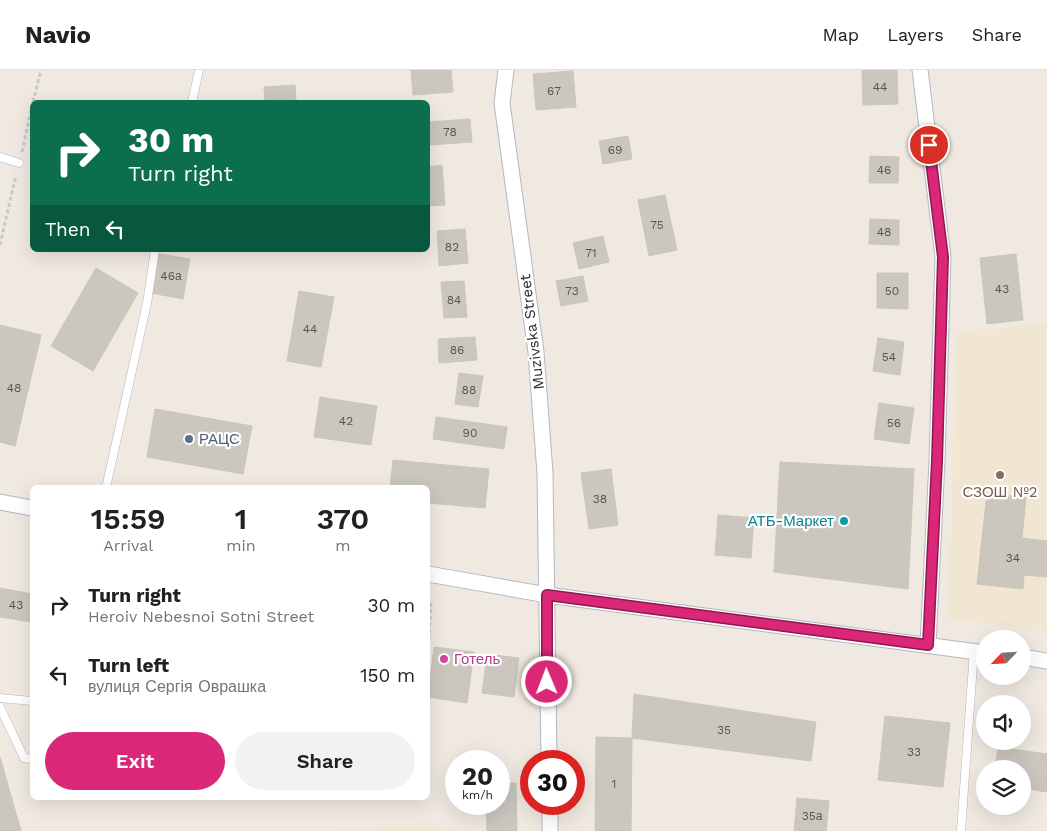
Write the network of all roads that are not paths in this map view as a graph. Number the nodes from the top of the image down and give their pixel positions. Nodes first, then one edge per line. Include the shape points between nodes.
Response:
1 (199, 70) edge
2 (506, 70) edge
3 (920, 70) edge
4 (192, 100) edge
5 (0, 157) edge
6 (19, 162) dead end
7 (154, 252) edge
8 (107, 485) edge
9 (0, 502) edge
10 (30, 508) edge
11 (430, 574) edge
12 (547, 595) junction
13 (928, 645) junction
14 (976, 651) edge
15 (1031, 659) edge
16 (1047, 661) edge
17 (976, 685) edge
18 (0, 698) edge
19 (30, 701) edge
20 (0, 707) edge
21 (549, 750) edge
22 (30, 759) edge
23 (550, 815) edge
24 (550, 831) edge
25 (961, 831) edge

1 - 4 lane
2 - 12 street, Muzivska Street via 502,103 537,361 545,473
3 - 13 street via 943,257
5 - 6 lane
7 - 8 lane via 147,303
9 - 10 street
11 - 12 street
12 - 13 street
12 - 21 street, Muzivska Street
13 - 14 street
15 - 16 street
17 - 25 lane
18 - 19 lane
20 - 22 lane via 24,758
23 - 24 street

